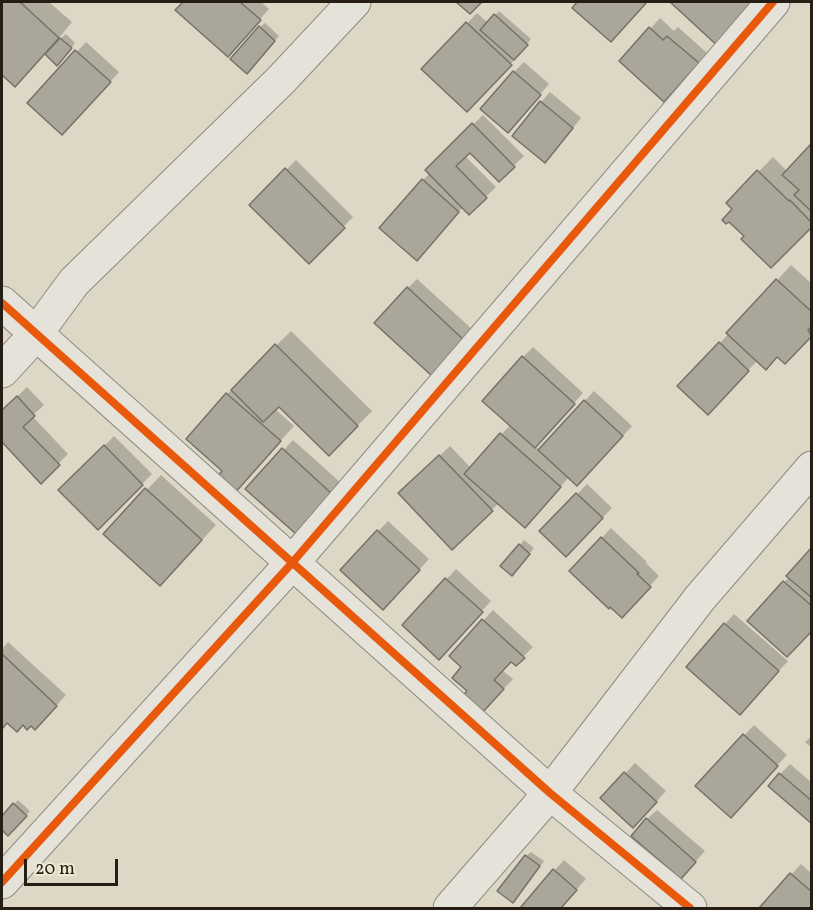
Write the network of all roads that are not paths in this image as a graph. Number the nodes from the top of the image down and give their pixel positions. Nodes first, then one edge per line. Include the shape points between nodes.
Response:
1 (354, 2) edge
2 (773, 2) edge
3 (2, 303) edge
4 (35, 334) junction
5 (2, 372) edge
6 (812, 468) edge
7 (292, 563) junction
8 (550, 793) junction
9 (2, 882) edge
10 (450, 909) edge
11 (690, 909) edge

1 - 4 street via 281,80 74,282
2 - 7 street
3 - 4 street
4 - 5 street
4 - 7 street
6 - 8 street via 700,598
7 - 8 street
7 - 9 street
8 - 10 street
8 - 11 street

